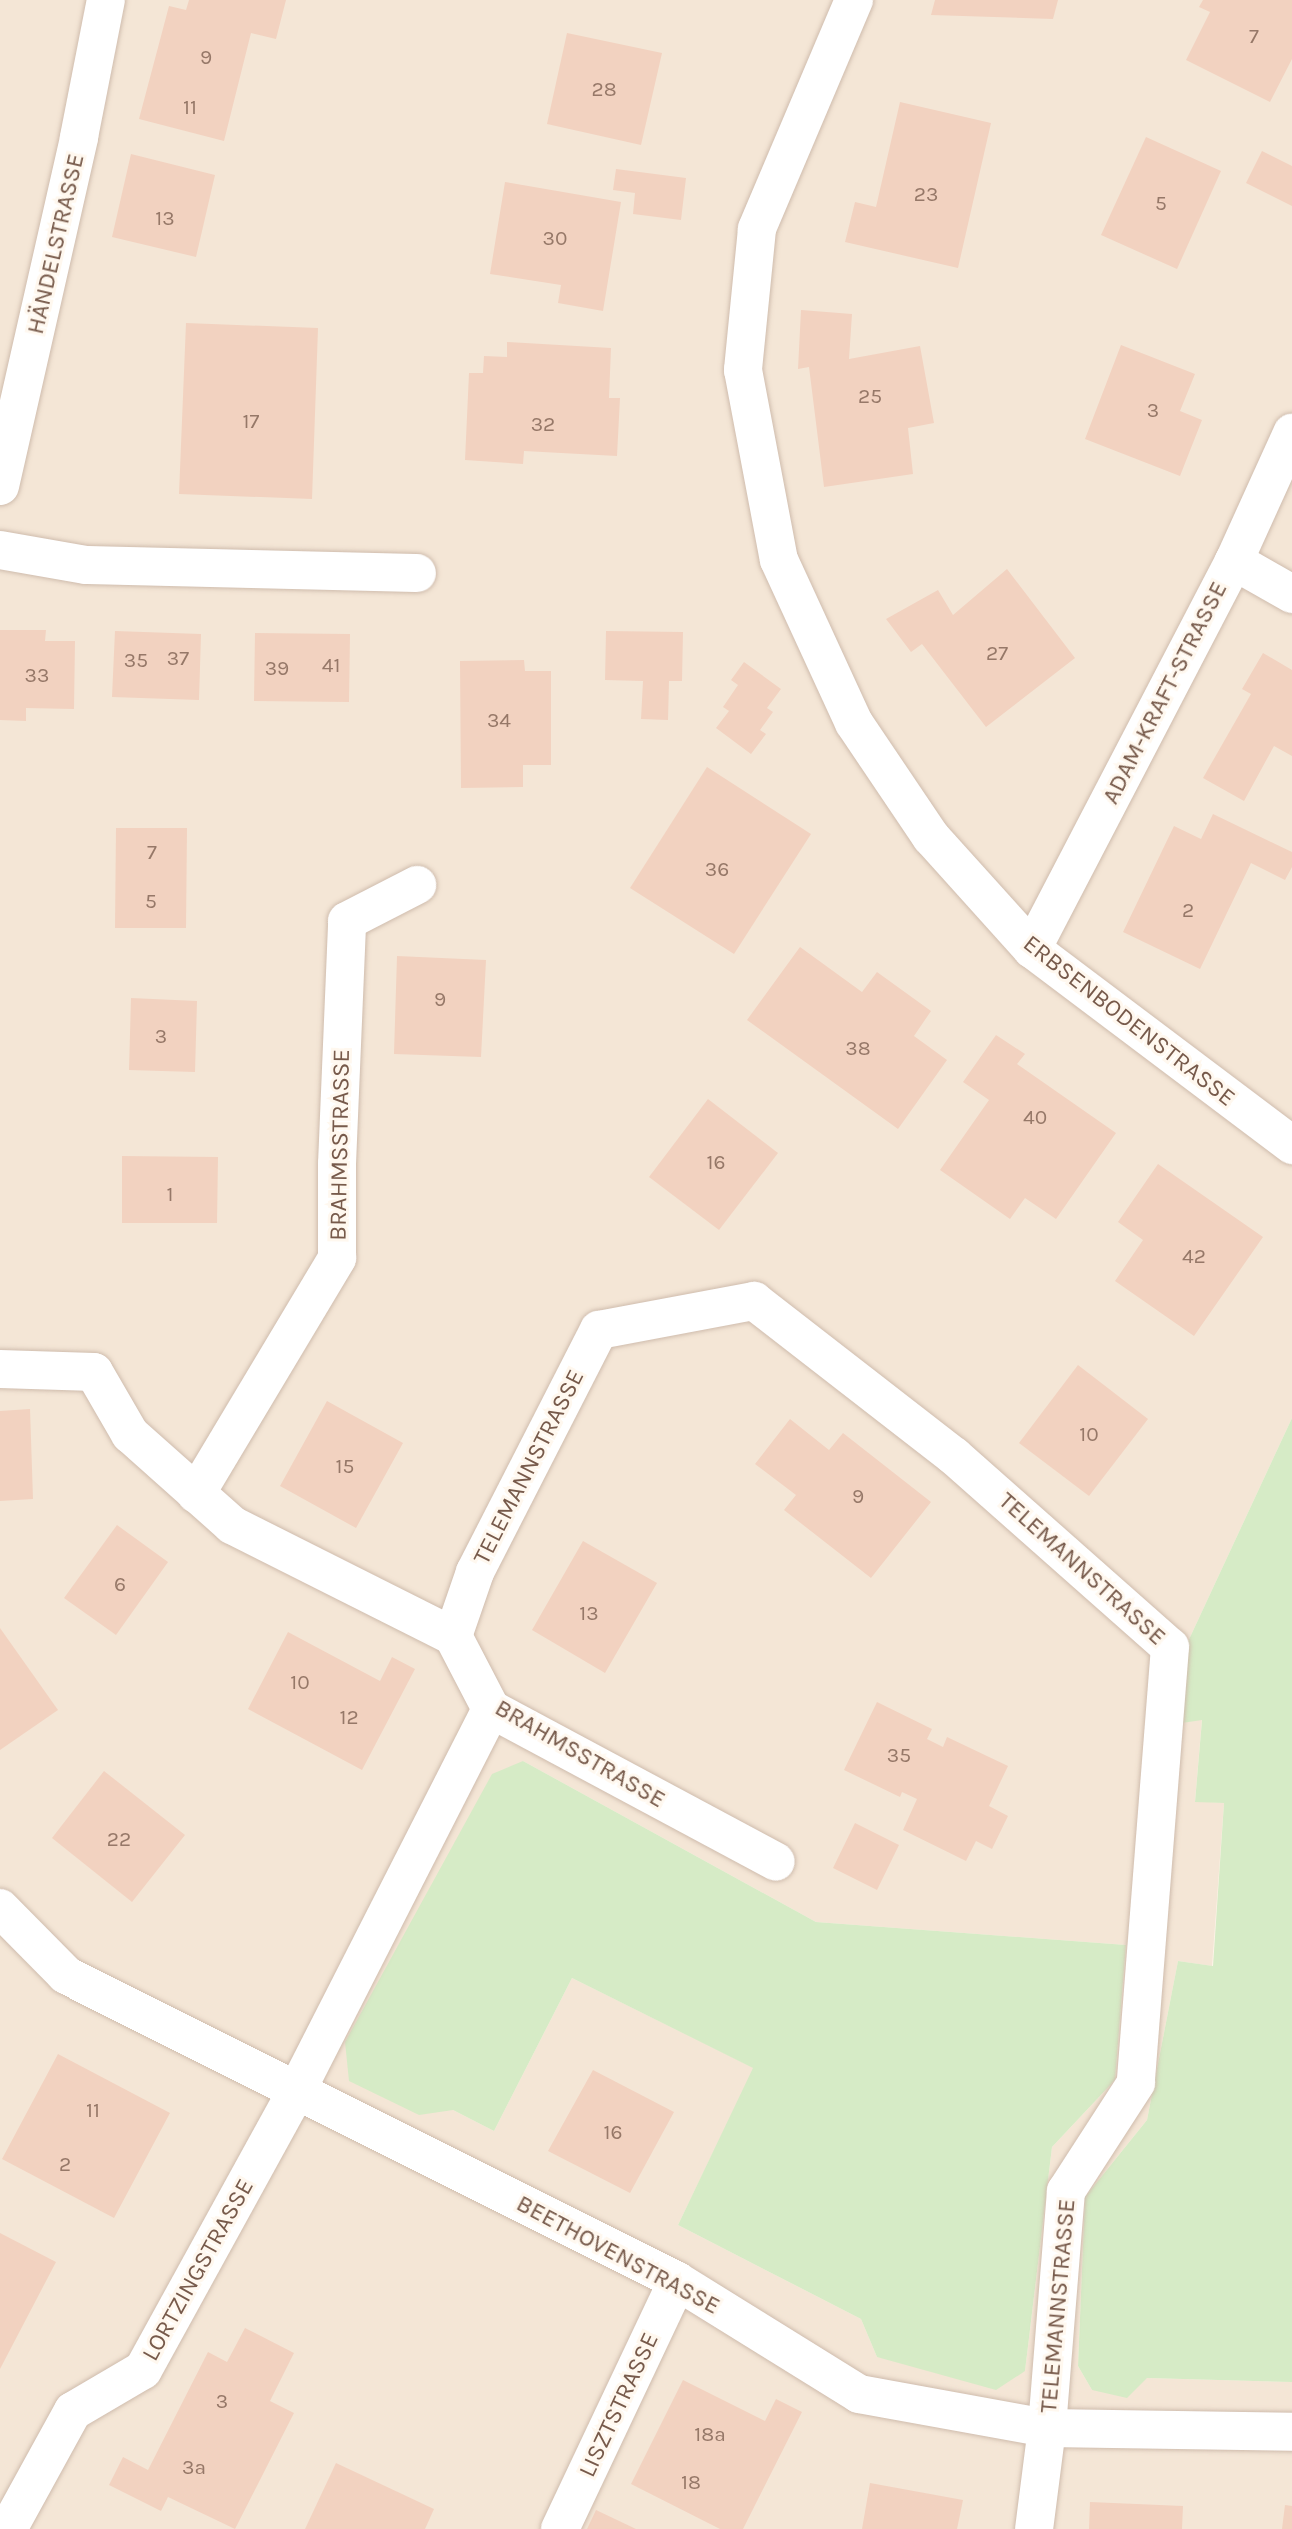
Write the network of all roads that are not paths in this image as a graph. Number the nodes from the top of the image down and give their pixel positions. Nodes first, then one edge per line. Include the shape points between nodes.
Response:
1 (106, 0) edge
2 (854, 0) edge
3 (1292, 433) edge
4 (0, 486) edge
5 (0, 550) edge
6 (1234, 561) junction
7 (417, 573) dead end
8 (1292, 594) edge
9 (417, 885) dead end
10 (1032, 949) junction
11 (1292, 1145) edge
12 (0, 1369) edge
13 (197, 1494) junction
14 (453, 1636) junction
15 (491, 1709) junction
16 (776, 1862) dead end
17 (0, 1908) edge
18 (296, 2092) junction
19 (677, 2281) junction
20 (1048, 2428) junction
21 (1292, 2432) edge
22 (8, 2529) edge
23 (560, 2529) edge
24 (1034, 2529) edge

1 - 4 street, HÄNDELSTRASSE
2 - 10 street, ERBSENBODENSTRASSE via 757,229 745,383 779,560 854,723 931,838
3 - 6 street, ADAM-KRAFT-STRASSE
5 - 7 street via 86,565
6 - 8 street
6 - 10 street, ADAM-KRAFT-STRASSE
9 - 13 street, BRAHMSSTRASSE via 347,921 337,1258
10 - 11 street, ERBSENBODENSTRASSE
12 - 13 street via 94,1371 130,1434
13 - 14 street via 232,1525
14 - 15 street, BRAHMSSTRASSE
14 - 20 street, TELEMANNSTRASSE via 475,1572 599,1330 754,1301 954,1456 1170,1647 1136,2084 1066,2190
15 - 16 street, BRAHMSSTRASSE
15 - 18 street
17 - 18 street, BEETHOVENSTRASSE via 66,1975
18 - 19 street, BEETHOVENSTRASSE
18 - 22 street, LORTZINGSTRASSE via 143,2370 72,2411
19 - 20 street, BEETHOVENSTRASSE via 859,2394
19 - 23 street, LISZTSTRASSE
20 - 21 street, BEETHOVENSTRASSE
20 - 24 street

